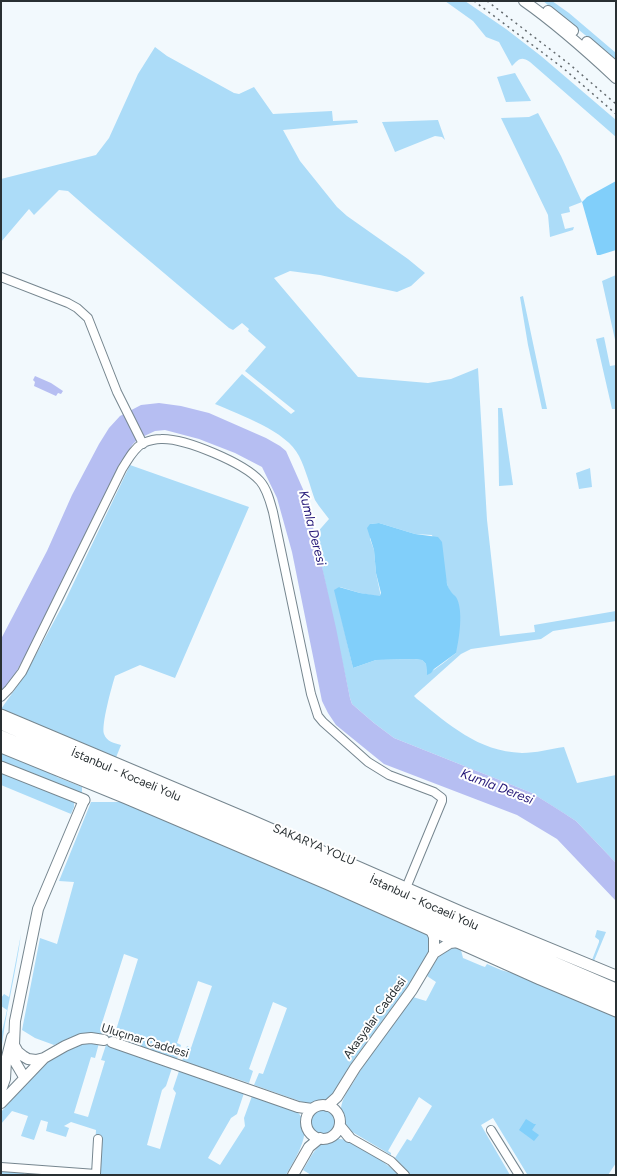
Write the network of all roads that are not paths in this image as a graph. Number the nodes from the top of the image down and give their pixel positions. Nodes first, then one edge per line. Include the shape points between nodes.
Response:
1 (524, 1) edge
2 (535, 1) edge
3 (616, 67) edge
4 (616, 78) edge
5 (1, 277) edge
6 (142, 442) junction
7 (1, 697) edge
8 (1, 715) edge
9 (1, 724) edge
10 (1, 736) edge
11 (1, 747) edge
12 (1, 767) edge
13 (55, 769) junction
14 (107, 790) junction
15 (84, 800) junction
16 (406, 888) junction
17 (431, 930) junction
18 (458, 942) junction
19 (503, 952) junction
20 (434, 953) junction
21 (616, 976) edge
22 (616, 989) edge
23 (616, 1000) edge
24 (601, 1004) junction
25 (616, 1011) edge
26 (15, 1021) junction
27 (12, 1033) junction
28 (14, 1045) junction
29 (44, 1058) junction
30 (26, 1075) junction
31 (1, 1090) edge
32 (1, 1103) edge
33 (332, 1108) junction
34 (309, 1113) junction
35 (337, 1130) junction
36 (492, 1130) dead end
37 (310, 1133) junction
38 (349, 1137) joint
39 (320, 1138) junction
40 (98, 1139) dead end
41 (309, 1147) junction
42 (1, 1167) edge
43 (293, 1175) edge
44 (405, 1175) edge
45 (519, 1175) edge

1 - 4 main road via 587,51
2 - 3 main road
5 - 6 street via 83,312 88,318 116,392
6 - 7 street via 122,469 22,672
6 - 16 street via 162,439 197,446 242,467 261,482 273,512 311,695 318,716 348,746 379,770 434,792 442,798
8 - 16 highway
9 - 22 highway, SAKARYA YOLU
10 - 19 highway, İstanbul - Kocaeli Yolu via 244,838
11 - 13 highway
12 - 15 highway
13 - 14 highway
13 - 15 highway via 65,777 86,785
14 - 15 highway via 91,792
14 - 17 highway
15 - 26 main road via 38,909
16 - 21 highway
17 - 18 highway
17 - 20 main road via 434,937
18 - 20 main road via 450,943
18 - 24 highway
19 - 23 highway, İstanbul - Kocaeli Yolu
19 - 24 highway
20 - 33 main road, Akasyalar Caddesi via 412,990 355,1068
24 - 25 highway
26 - 27 main road
26 - 28 main road
27 - 30 main road via 13,1057
27 - 31 main road
28 - 29 main road via 23,1056 36,1060
28 - 30 main road
29 - 30 main road, Uluçınar Caddesi
29 - 34 main road, Uluçınar Caddesi via 81,1039 108,1041 298,1106
30 - 32 main road, Uluçınar Caddesi
33 - 34 main road via 321,1106
33 - 35 main road via 340,1119
34 - 37 main road via 306,1125
35 - 38 main road
35 - 39 main road via 329,1137
36 - 45 street
37 - 39 main road
37 - 41 main road
38 - 44 street via 391,1161
39 - 41 main road
40 - 42 street via 96,1174
41 - 43 main road

